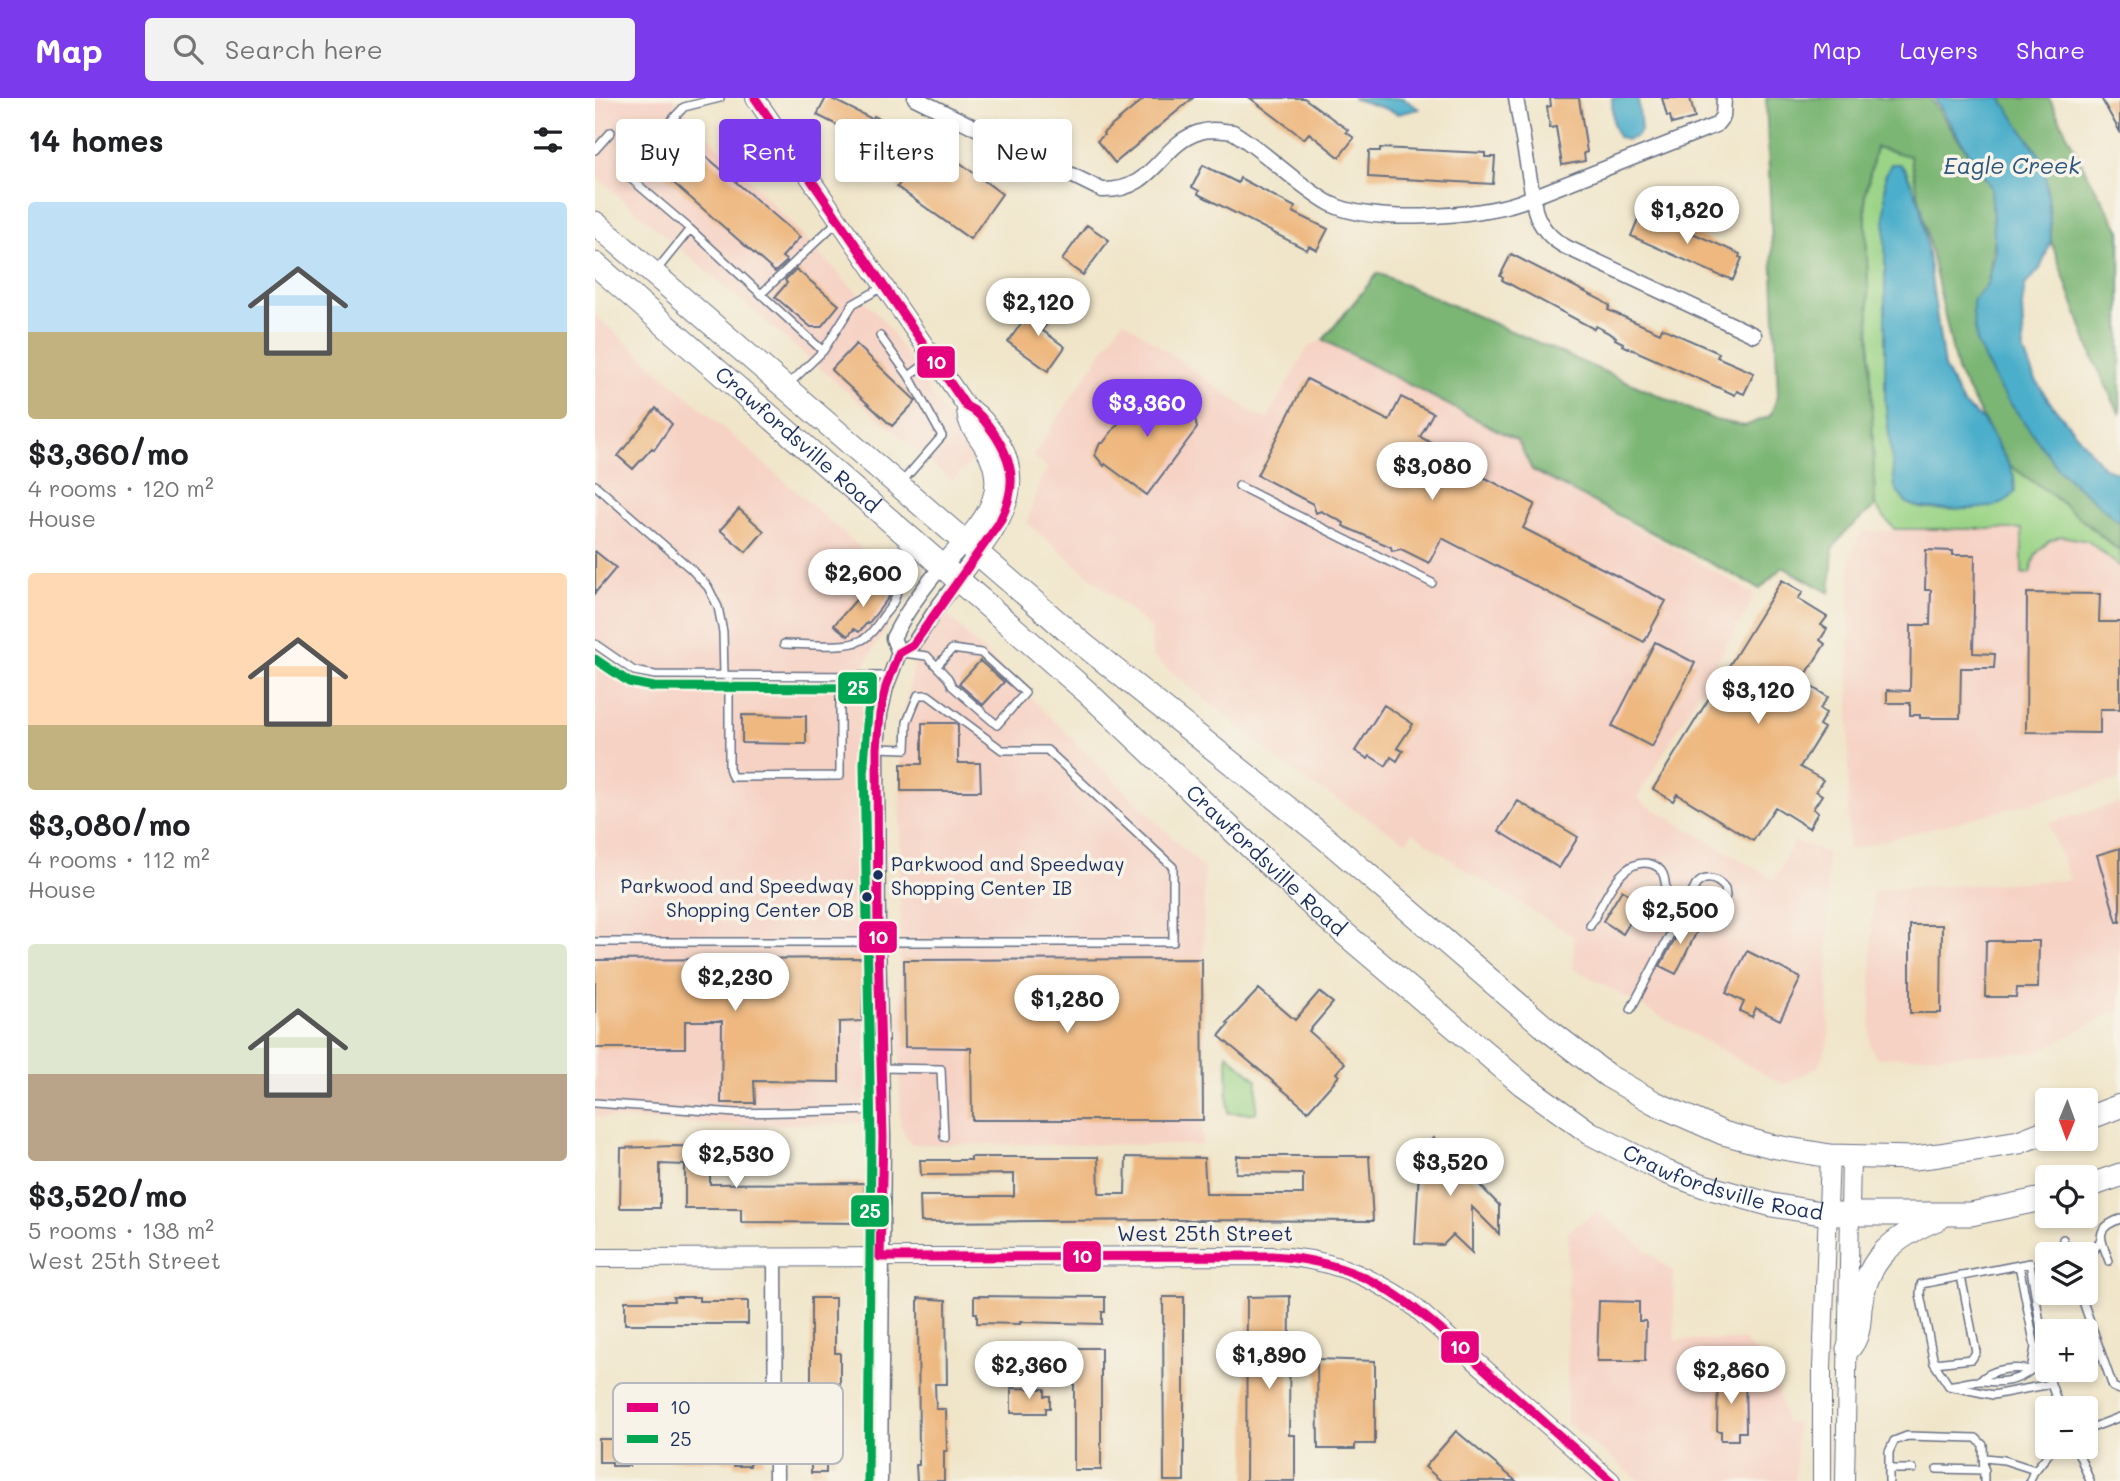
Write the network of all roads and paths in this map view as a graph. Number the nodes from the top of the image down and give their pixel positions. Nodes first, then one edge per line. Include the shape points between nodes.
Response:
1 (720, 98) edge
2 (755, 98) edge
3 (915, 98) edge
4 (1516, 98) edge
5 (1724, 99) edge
6 (611, 132) dead end
7 (595, 150) edge
8 (1532, 197) junction
9 (839, 221) junction
10 (595, 223) edge
11 (690, 229) junction
12 (595, 264) edge
13 (653, 274) junction
14 (884, 286) junction
15 (761, 294) junction
16 (1754, 335) dead end
17 (880, 336) dead end
18 (823, 351) junction
19 (933, 358) junction
20 (909, 376) junction
21 (785, 388) junction
22 (595, 485) edge
23 (898, 486) junction
24 (1239, 486) dead end
25 (970, 548) junction
26 (862, 553) dead end
27 (951, 572) junction
28 (1432, 583) dead end
29 (595, 644) edge
30 (784, 644) dead end
31 (899, 653) junction
32 (937, 666) junction
33 (726, 676) junction
34 (840, 676) junction
35 (890, 676) junction
36 (877, 748) junction
37 (1666, 890) dead end
38 (1726, 896) dead end
39 (1590, 926) dead end
40 (595, 942) edge
41 (878, 942) junction
42 (1631, 1009) dead end
43 (881, 1068) junction
44 (595, 1103) edge
45 (2120, 1106) edge
46 (882, 1110) junction
47 (2098, 1114) edge
48 (2035, 1136) edge
49 (944, 1137) dead end
50 (1841, 1156) junction
51 (2120, 1175) edge
52 (2098, 1182) edge
53 (2035, 1201) edge
54 (1950, 1214) junction
55 (1838, 1215) junction
56 (2120, 1219) edge
57 (2101, 1239) junction
58 (2098, 1244) edge
59 (880, 1257) junction
60 (595, 1258) edge
61 (775, 1258) junction
62 (2109, 1261) dead end
63 (2019, 1265) junction
64 (1961, 1276) junction
65 (2035, 1289) edge
66 (2084, 1305) edge
67 (1848, 1349) junction
68 (1934, 1363) junction
69 (775, 1383) edge
70 (2051, 1384) joint
71 (1949, 1386) junction
72 (2120, 1390) edge
73 (2055, 1396) edge
74 (2120, 1417) edge
75 (2098, 1425) edge
76 (1985, 1458) junction
77 (2044, 1459) edge
78 (2080, 1459) edge
79 (1889, 1469) junction
80 (1913, 1469) dead end
81 (1937, 1469) dead end
82 (1985, 1470) junction
83 (2035, 1470) junction
84 (880, 1481) edge
85 (1611, 1481) edge
86 (1822, 1481) edge
87 (1845, 1481) edge
88 (1889, 1481) edge
89 (1984, 1481) edge
90 (2030, 1481) edge
91 (2090, 1481) edge

1 - 11 lane via 684,107 623,172
2 - 9 street
3 - 8 street via 1102,190 1126,189 1187,138 1213,130 1233,132 1327,202 1358,214 1468,214
4 - 8 street
5 - 8 street via 1723,116 1716,125
6 - 7 lane
8 - 16 street via 1541,226 1561,245
9 - 14 street
9 - 15 lane
10 - 13 main road, Crawfordsville Road
11 - 13 lane
11 - 15 lane
12 - 27 main road, Crawfordsville Road
13 - 21 main road, Crawfordsville Road
14 - 18 lane via 853,304
14 - 19 street
15 - 18 lane
17 - 20 lane
18 - 21 lane
19 - 20 lane
19 - 25 street via 966,406 979,412 998,439 1012,476 1006,510
20 - 23 lane via 942,436
21 - 23 main road, Crawfordsville Road
22 - 33 lane via 708,587 718,607
23 - 25 main road, Crawfordsville Road
24 - 28 lane
25 - 27 street
25 - 50 main road, Crawfordsville Road via 1137,690 1324,837 1585,1061 1655,1103 1723,1133 1771,1146
26 - 30 lane via 897,585 892,605 871,633 850,644
27 - 31 street via 937,608 913,645
27 - 31 street via 921,589 893,638
27 - 55 main road, Crawfordsville Road via 1087,692 1317,910 1556,1110 1666,1172 1746,1199
29 - 33 lane via 634,671
31 - 32 lane via 927,656
31 - 35 street
32 - 32 lane via 952,686 997,725 1025,693 981,653 952,649
33 - 34 lane
33 - 34 lane via 732,777 840,776
34 - 35 lane
35 - 36 street
36 - 41 street
36 - 41 lane via 906,749 907,722 918,695 928,695 1002,750 1047,750 1173,867 1173,942
37 - 39 lane via 1661,870 1632,864
38 - 42 lane via 1725,888 1711,878 1700,880
40 - 41 lane
41 - 43 street
43 - 46 street
43 - 49 lane via 941,1069
44 - 46 lane via 736,1113
45 - 47 main road
46 - 59 street
48 - 50 main road, Crawfordsville Road via 1939,1156
50 - 55 street
51 - 52 main road
53 - 54 main road, Crawfordsville Road
54 - 55 main road, Crawfordsville Road
54 - 67 main road via 1905,1234 1882,1254 1866,1280 1857,1335
55 - 67 street
55 - 86 street via 1822,1368
56 - 57 lane via 2108,1223
57 - 58 lane
57 - 62 lane
59 - 61 street, West 25th Street
59 - 84 street
59 - 85 street, West 25th Street via 1272,1256 1338,1265 1410,1303
60 - 61 street, West 25th Street
61 - 69 street
63 - 64 lane
63 - 65 lane via 2030,1264
63 - 71 lane via 2035,1347 2031,1370 2021,1378
64 - 68 lane via 1921,1284
64 - 68 lane via 1975,1356
66 - 72 lane via 2113,1387
67 - 87 street
68 - 71 lane
70 - 71 lane via 1993,1395
70 - 73 lane
74 - 75 lane
76 - 79 lane via 1976,1438 1907,1436 1894,1441
76 - 82 lane
76 - 83 lane
77 - 83 lane
78 - 91 lane
79 - 80 lane
79 - 88 lane
81 - 82 lane
82 - 89 lane
83 - 90 lane

